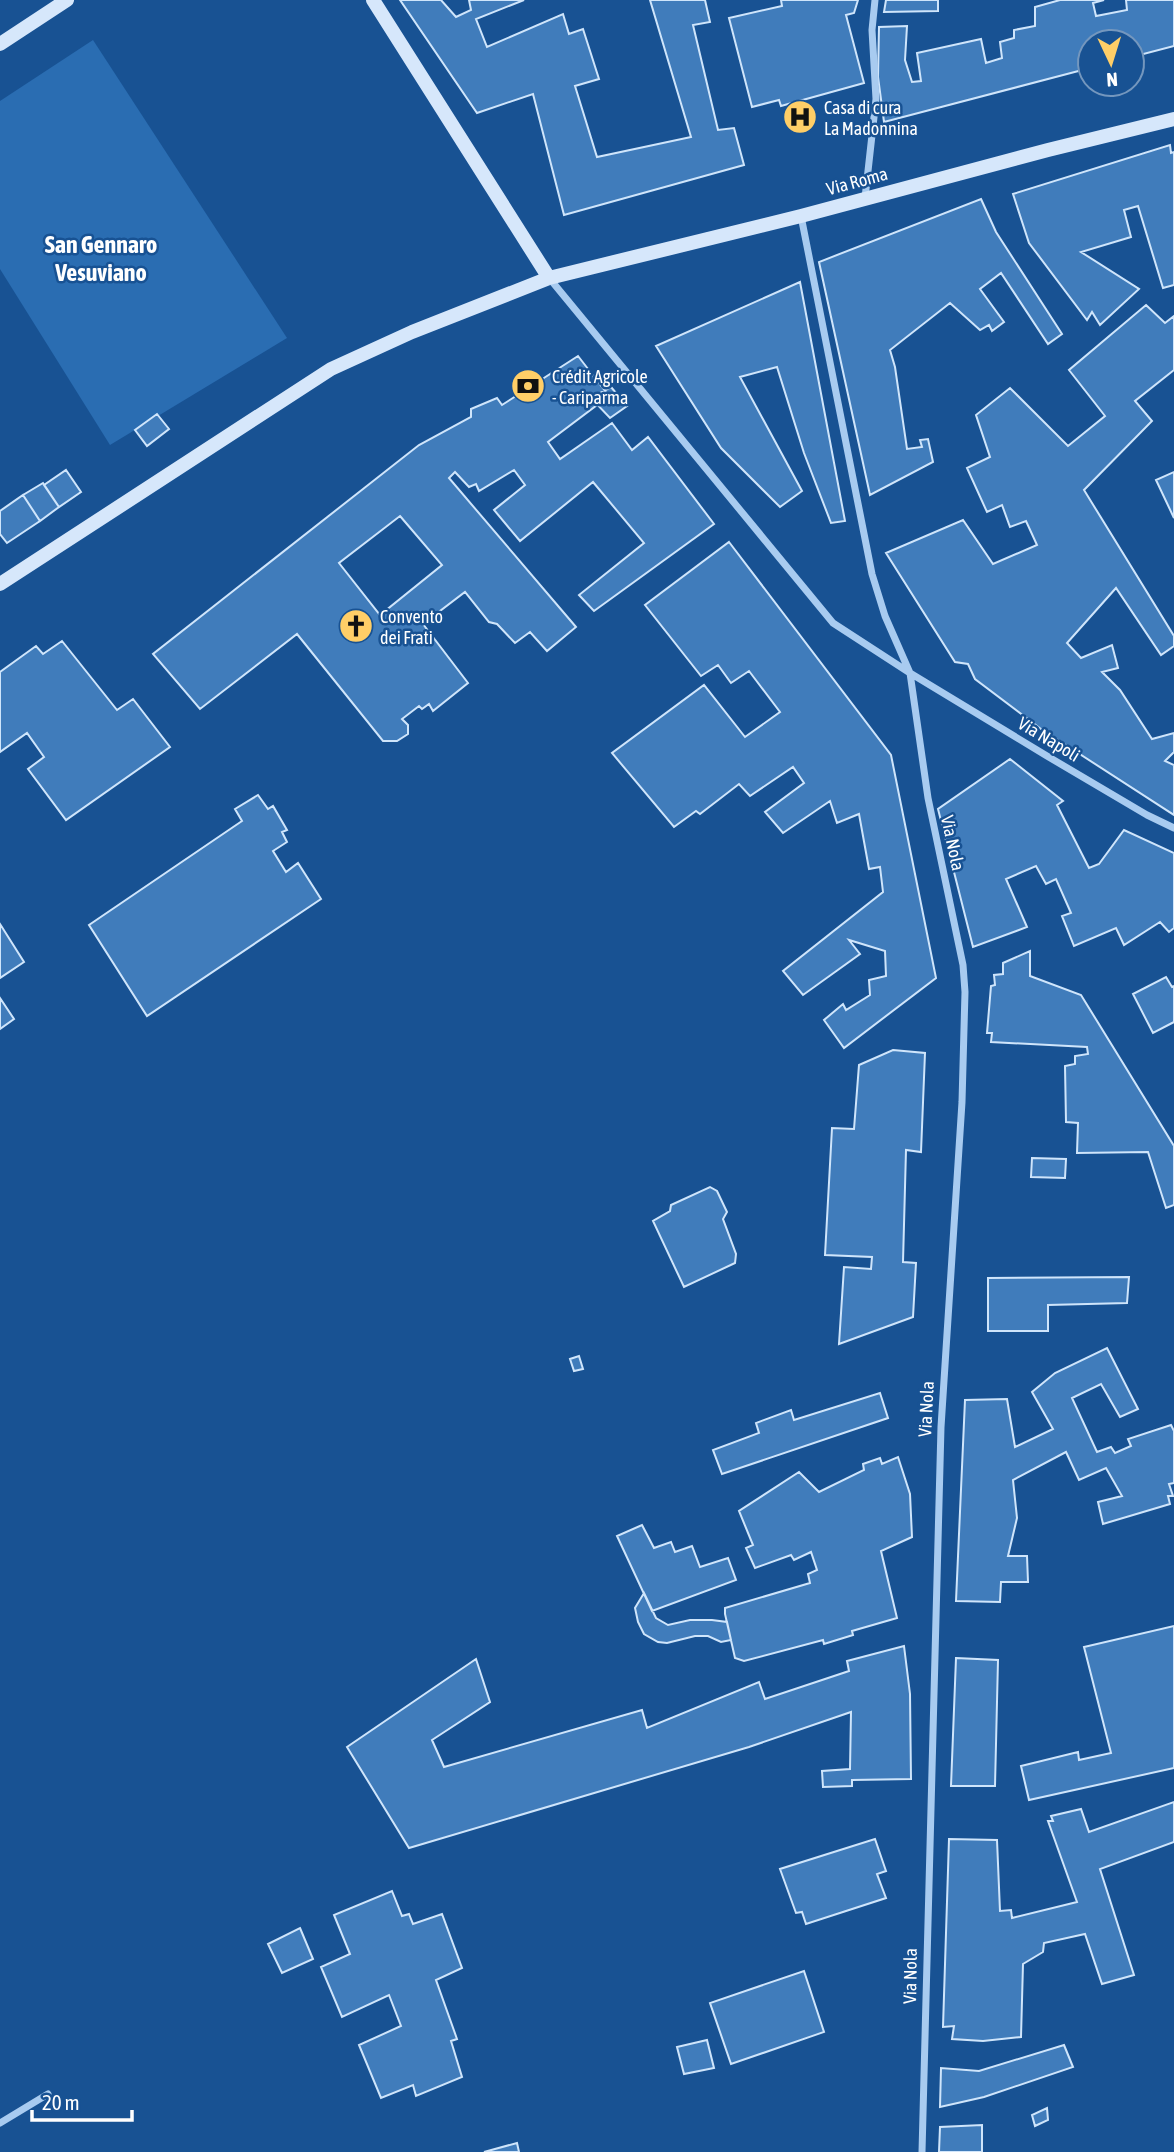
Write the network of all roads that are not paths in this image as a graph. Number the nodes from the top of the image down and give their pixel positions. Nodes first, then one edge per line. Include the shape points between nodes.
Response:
1 (67, 0) edge
2 (373, 0) edge
3 (875, 0) edge
4 (0, 44) edge
5 (1174, 119) edge
6 (865, 199) junction
7 (802, 216) junction
8 (549, 278) junction
9 (0, 584) edge
10 (909, 673) junction
11 (1174, 828) edge
12 (48, 2094) dead end
13 (0, 2123) edge
14 (922, 2152) edge

1 - 4 main road
2 - 8 main road
3 - 6 street via 876,99
5 - 6 main road, Via Roma
6 - 7 main road, Via Roma
7 - 8 main road, Via Roma
7 - 10 street, Via Nola via 872,574
8 - 9 main road, Via Roma via 331,369
8 - 10 street, Via Napoli via 833,623
10 - 11 street, Via Napoli
10 - 14 street, Via Nola via 965,992 941,1427
12 - 13 street

